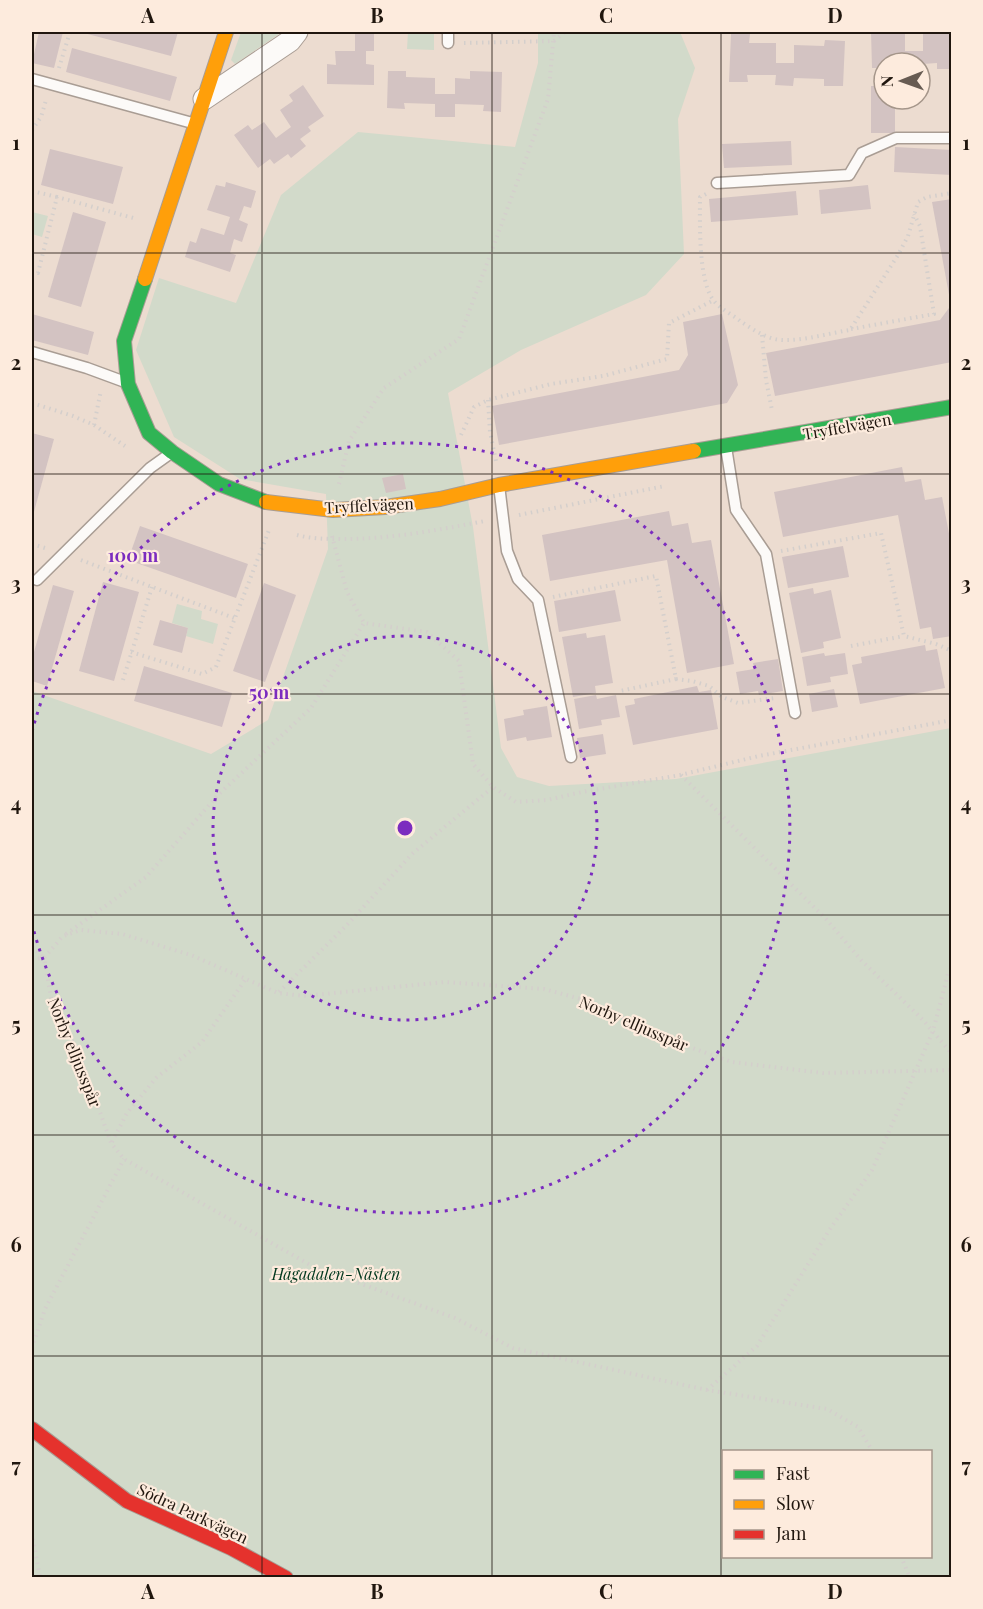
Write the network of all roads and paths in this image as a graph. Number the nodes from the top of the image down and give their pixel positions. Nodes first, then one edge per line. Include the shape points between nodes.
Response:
1 (226, 32) edge
2 (297, 32) edge
3 (554, 32) edge
4 (565, 32) edge
5 (448, 37) edge
6 (554, 41) junction
7 (32, 79) edge
8 (204, 99) junction
9 (196, 124) junction
10 (951, 138) edge
11 (717, 183) joint
12 (32, 191) edge
13 (951, 193) edge
14 (57, 197) junction
15 (914, 213) junction
16 (139, 220) dead end
17 (32, 271) edge
18 (714, 300) junction
19 (850, 330) junction
20 (762, 334) junction
21 (32, 352) edge
22 (766, 380) dead end
23 (128, 384) junction
24 (488, 400) junction
25 (951, 407) edge
26 (490, 432) dead end
27 (461, 435) dead end
28 (726, 447) junction
29 (172, 452) junction
30 (499, 485) junction
31 (333, 510) junction
32 (270, 529) dead end
33 (63, 554) junction
34 (766, 554) junction
35 (37, 580) dead end
36 (152, 587) junction
37 (538, 600) junction
38 (234, 618) junction
39 (364, 623) junction
40 (904, 636) junction
41 (851, 646) dead end
42 (951, 651) edge
43 (131, 652) junction
44 (123, 680) dead end
45 (676, 680) junction
46 (620, 691) dead end
47 (791, 695) junction
48 (795, 713) dead end
49 (951, 720) edge
50 (572, 757) dead end
51 (680, 775) junction
52 (493, 786) junction
53 (63, 936) junction
54 (32, 947) edge
55 (44, 958) junction
56 (32, 959) edge
57 (951, 969) edge
58 (245, 980) junction
59 (278, 993) junction
60 (933, 1030) junction
61 (951, 1054) edge
62 (951, 1070) edge
63 (916, 1071) junction
64 (111, 1143) junction
65 (124, 1159) junction
66 (32, 1348) edge
67 (707, 1390) junction
68 (32, 1429) edge
69 (872, 1450) edge
70 (32, 1533) edge
71 (901, 1558) edge
72 (40, 1578) edge
73 (286, 1578) edge
74 (910, 1578) edge

1 - 8 street, Tryffelvägen
2 - 8 street via 290,41
3 - 6 path
4 - 6 path
5 - 6 path
6 - 31 path via 548,99 459,339 384,388 349,441
7 - 9 lane
8 - 9 street, Tryffelvägen
9 - 23 street, Tryffelvägen via 124,341
10 - 11 lane via 896,138 861,153 849,175
11 - 18 path via 700,197 705,285
12 - 14 path
13 - 15 path via 927,197 918,202
14 - 16 path
14 - 17 path via 38,273
15 - 19 path via 898,255
15 - 19 path via 920,226 934,314
18 - 20 path
18 - 24 path via 669,322 667,359
19 - 20 path via 786,340
20 - 22 path
21 - 23 lane
23 - 29 street, Tryffelvägen via 149,433
24 - 26 path
24 - 27 path via 474,407
25 - 28 street, Tryffelvägen
28 - 30 street, Tryffelvägen
28 - 34 lane via 736,510
29 - 31 street, Tryffelvägen via 219,484 263,502
29 - 33 lane via 150,468
30 - 31 street, Tryffelvägen via 385,507
30 - 37 lane via 507,551 518,579
31 - 39 path via 332,539 347,592
32 - 38 path
33 - 35 lane
33 - 36 path
34 - 40 path via 881,533
34 - 47 lane
36 - 38 path
36 - 43 path
37 - 45 path via 656,576
37 - 50 lane
38 - 43 path via 216,667 202,674
39 - 52 path via 427,632 459,662 472,764
39 - 53 path via 311,708 218,795 146,877
40 - 41 path
40 - 42 path
43 - 44 path
45 - 46 path
45 - 47 path via 709,686 738,703
47 - 48 lane
49 - 51 path
51 - 52 path via 516,802
51 - 60 path
52 - 59 path via 411,854
53 - 55 path
53 - 58 path, Norby elljusspår via 81,930 122,934 191,955
54 - 55 path
55 - 56 path
55 - 64 path, Norby elljusspår via 52,1002 80,1056
57 - 60 path
58 - 59 path, Norby elljusspår
58 - 64 path via 202,1042 156,1078 127,1113
59 - 63 path, Norby elljusspår via 304,996 445,982 544,989 588,1001 664,1038 732,1062 823,1073
60 - 61 path
60 - 63 path
62 - 63 path, Norby elljusspår
63 - 67 path via 872,1170 757,1346
64 - 65 path, Norby elljusspår
65 - 66 path via 45,1309
65 - 67 path, Norby elljusspår via 312,1266 455,1318 513,1348
67 - 69 path, Norby elljusspår via 827,1409 858,1427
68 - 73 street, Södra Parkvägen via 127,1501 231,1548
70 - 72 path
71 - 74 path

